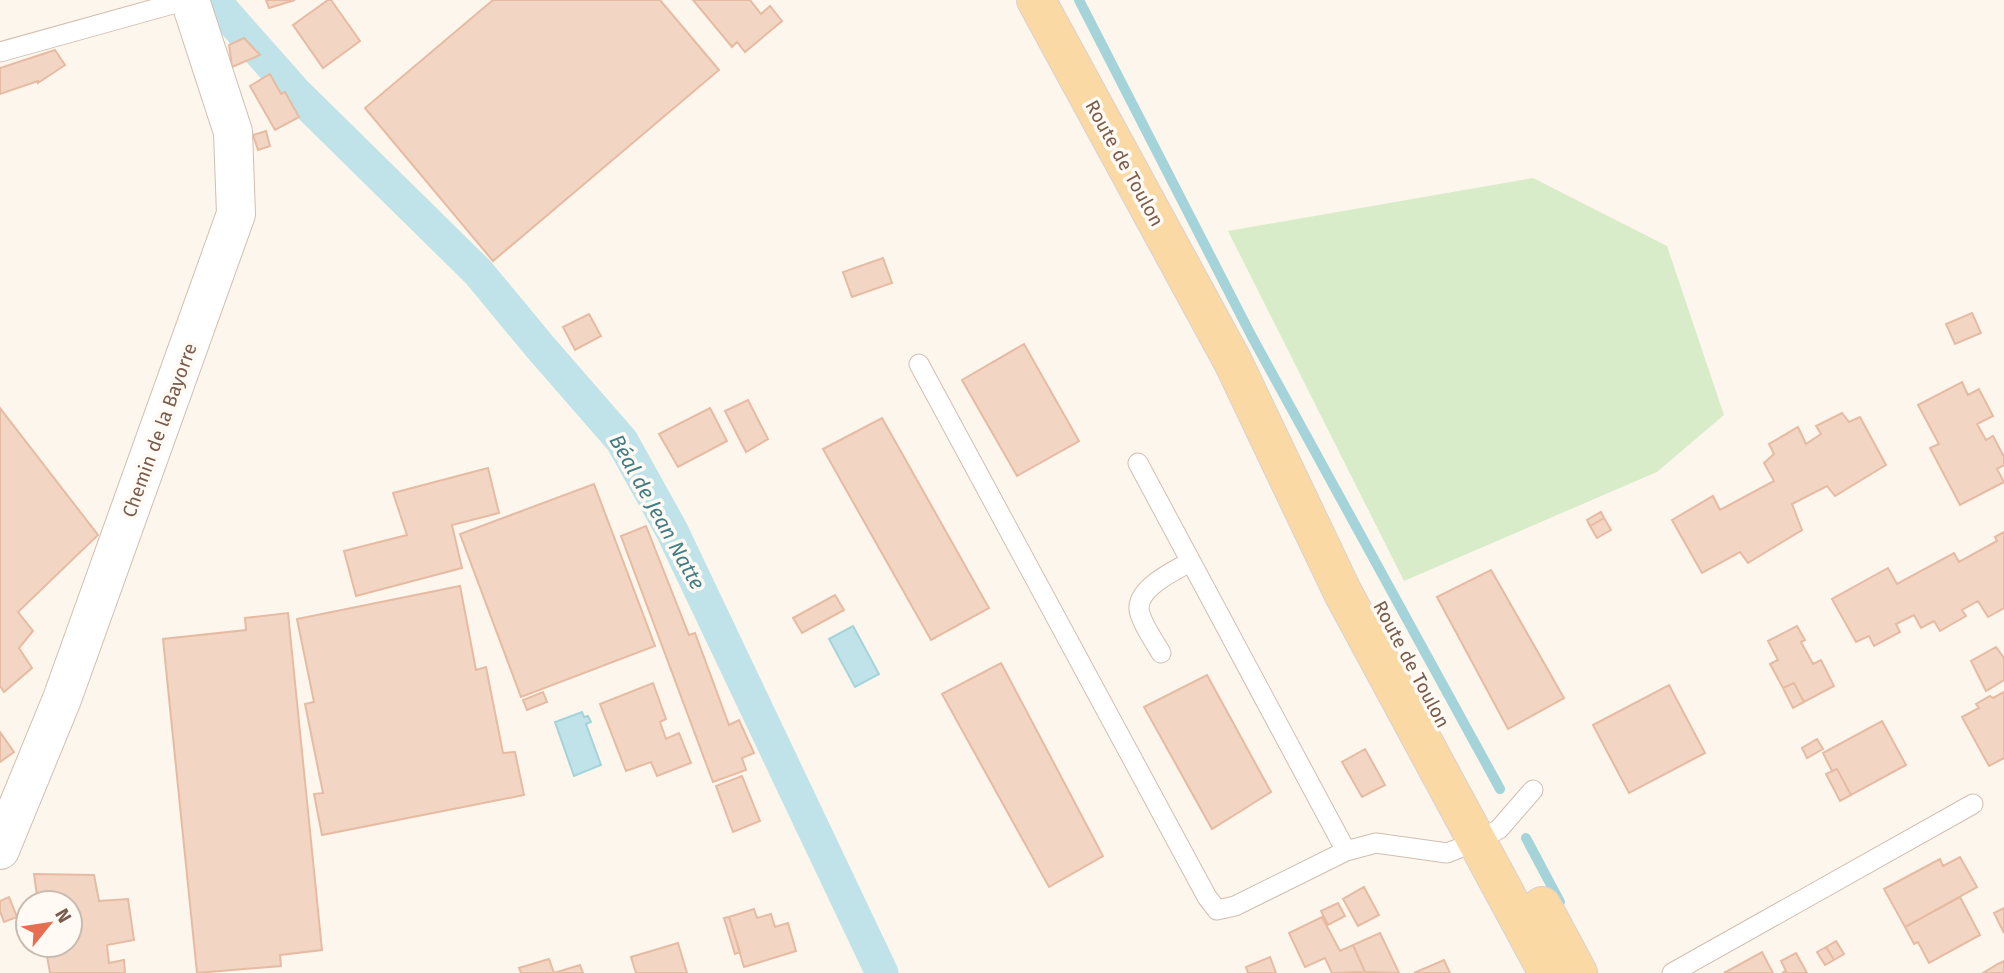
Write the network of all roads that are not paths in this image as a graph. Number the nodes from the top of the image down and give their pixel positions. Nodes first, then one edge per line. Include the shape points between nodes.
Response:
1 (189, 0) edge
2 (1036, 0) edge
3 (0, 52) edge
4 (919, 364) dead end
5 (1138, 463) dead end
6 (1191, 562) junction
7 (1161, 653) dead end
8 (1533, 790) dead end
9 (1973, 804) dead end
10 (1488, 835) junction
11 (0, 850) edge
12 (1346, 851) junction
13 (1548, 973) edge
14 (1578, 973) edge
15 (1672, 973) edge

1 - 3 lane
1 - 11 street, Chemin de la Bayorre via 233,132 236,214 62,699
2 - 10 main road, Route de Toulon via 1233,362 1367,579
4 - 12 lane via 1217,910 1236,906
5 - 6 lane
6 - 7 lane via 1156,581 1141,598 1139,612
6 - 12 lane
8 - 10 lane
9 - 15 lane
10 - 12 lane via 1447,853 1376,843
10 - 13 main road, Route de Toulon
10 - 14 main road, Route de Toulon

